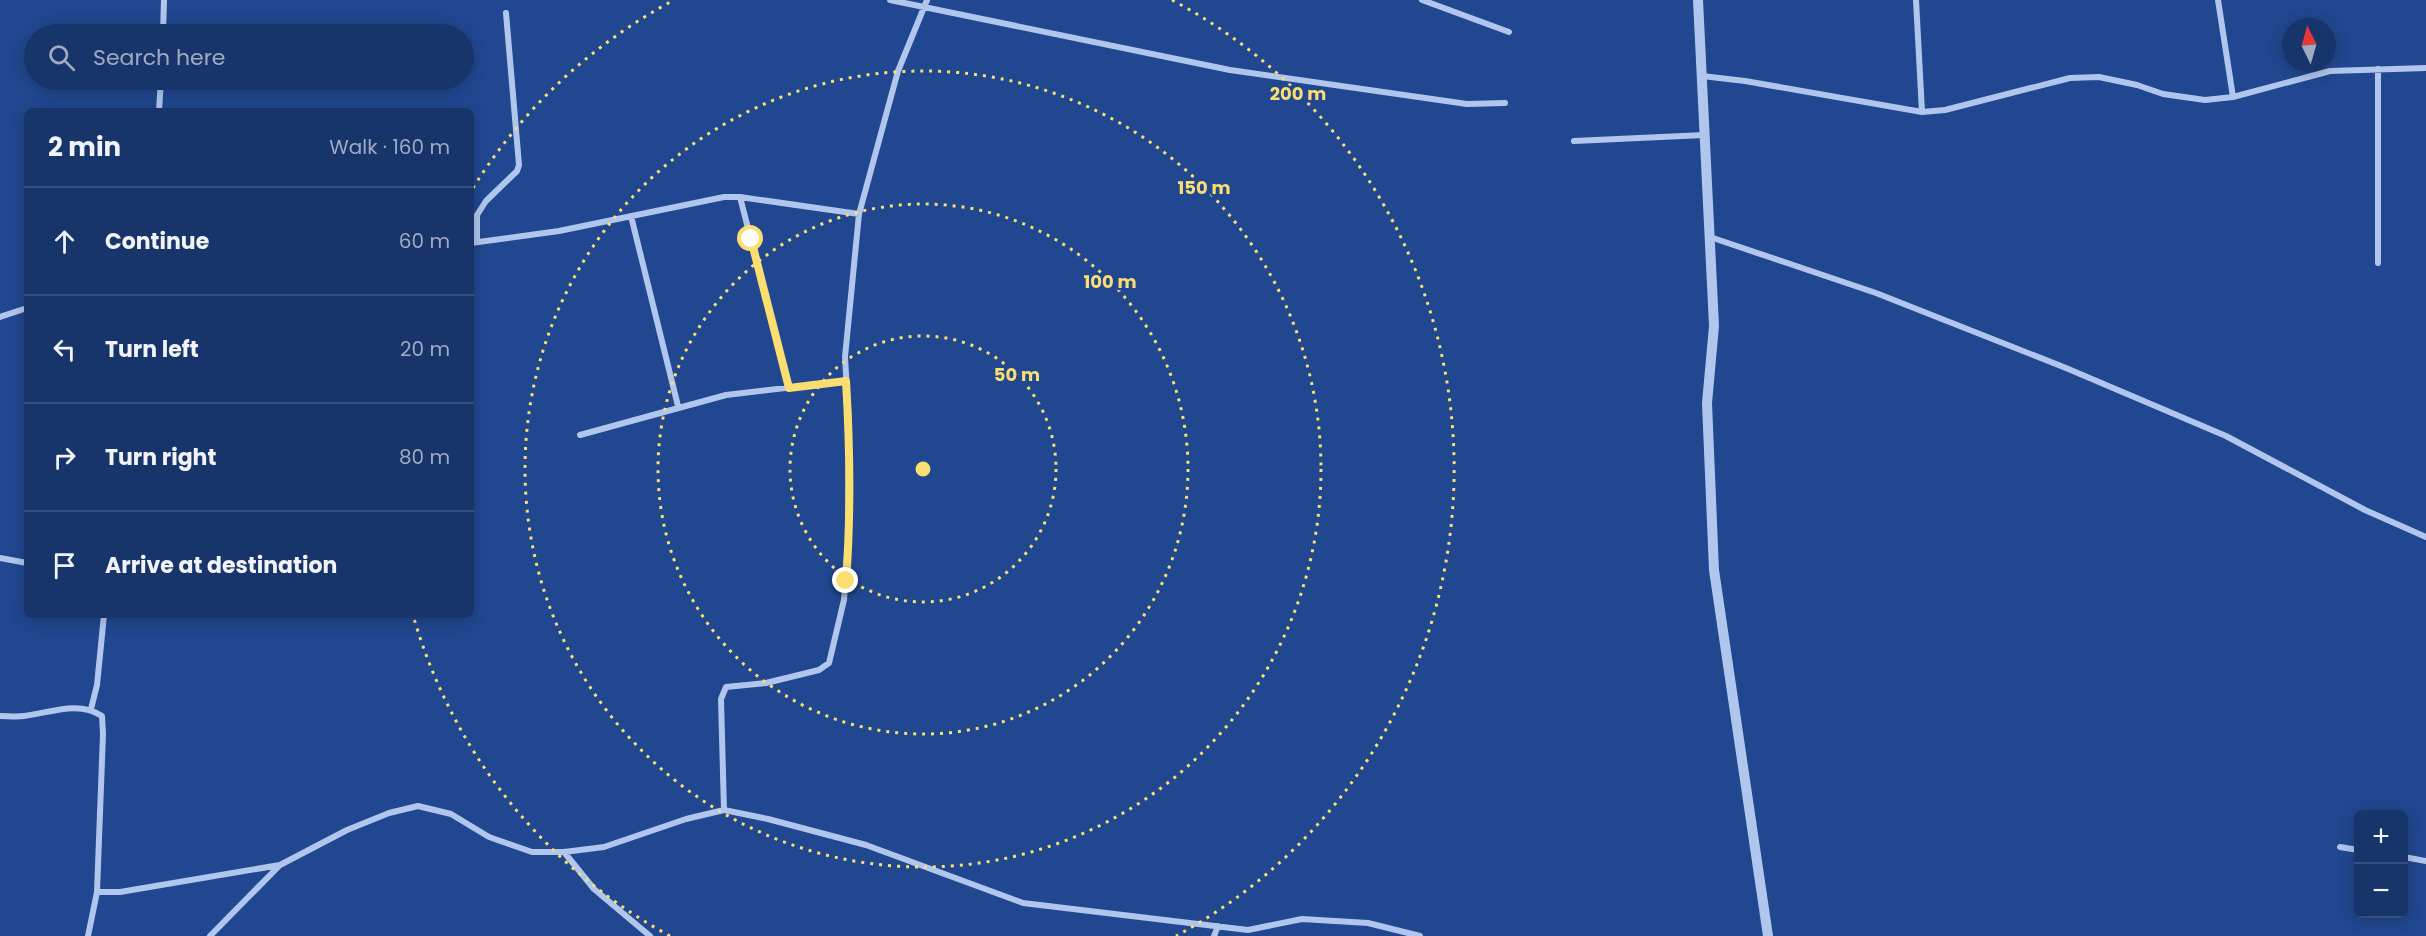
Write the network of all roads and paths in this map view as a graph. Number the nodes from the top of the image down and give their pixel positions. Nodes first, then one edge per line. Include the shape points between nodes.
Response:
1 (164, 0) edge
2 (890, 0) edge
3 (927, 0) edge
4 (1422, 0) edge
5 (1698, 0) edge
6 (1916, 0) edge
7 (2218, 0) edge
8 (925, 9) junction
9 (506, 13) dead end
10 (163, 24) edge
11 (1509, 32) dead end
12 (2426, 68) edge
13 (2378, 69) junction
14 (1702, 76) junction
15 (160, 90) edge
16 (2233, 97) junction
17 (1505, 103) dead end
18 (159, 108) edge
19 (1922, 112) junction
20 (1704, 135) junction
21 (1574, 141) dead end
22 (740, 197) junction
23 (859, 214) junction
24 (631, 216) junction
25 (1710, 237) junction
26 (474, 243) edge
27 (2378, 263) dead end
28 (24, 309) edge
29 (0, 316) edge
30 (846, 381) junction
31 (789, 388) junction
32 (678, 406) junction
33 (580, 435) dead end
34 (2426, 537) edge
35 (0, 558) edge
36 (24, 562) edge
37 (104, 618) edge
38 (91, 709) junction
39 (0, 716) edge
40 (724, 810) junction
41 (2340, 847) dead end
42 (2354, 849) edge
43 (564, 852) junction
44 (2408, 859) edge
45 (2426, 861) edge
46 (280, 865) junction
47 (97, 892) junction
48 (1218, 926) junction
49 (88, 936) edge
50 (210, 936) edge
51 (650, 936) edge
52 (1214, 936) edge
53 (1420, 936) edge
54 (1768, 936) edge

1 - 10 street
2 - 8 street
3 - 8 street
4 - 11 street
5 - 14 street
6 - 19 street
7 - 16 street
8 - 17 street via 1230,70 1467,104
8 - 23 street via 898,71
9 - 26 street via 519,165 477,215
12 - 13 street
13 - 16 street via 2330,71
13 - 27 street
14 - 19 street
14 - 20 street
15 - 18 street
16 - 19 street via 2205,100 2163,94 2100,77 2070,78 1945,110
20 - 21 street
20 - 25 street
22 - 23 street
22 - 24 street
22 - 31 street
23 - 30 street
24 - 26 street
24 - 32 street
25 - 34 street via 1876,293 2066,368 2226,436 2365,510
25 - 54 street via 1714,326 1707,403 1714,570
28 - 29 street
30 - 31 street
30 - 40 street via 848,543 844,600 829,663 819,670 766,683 726,687 722,699
31 - 32 street via 726,395
32 - 33 street
35 - 36 street
37 - 38 street
38 - 39 street
38 - 47 street via 102,716 104,735
40 - 43 street via 604,847
40 - 48 street via 866,845 1023,903
41 - 42 street
43 - 46 street via 532,852 489,837 451,814 418,806 347,830
43 - 51 street via 594,890
44 - 45 street
46 - 47 street via 120,892
46 - 50 street
47 - 49 street
48 - 52 street
48 - 53 street via 1248,930 1302,919 1368,923

